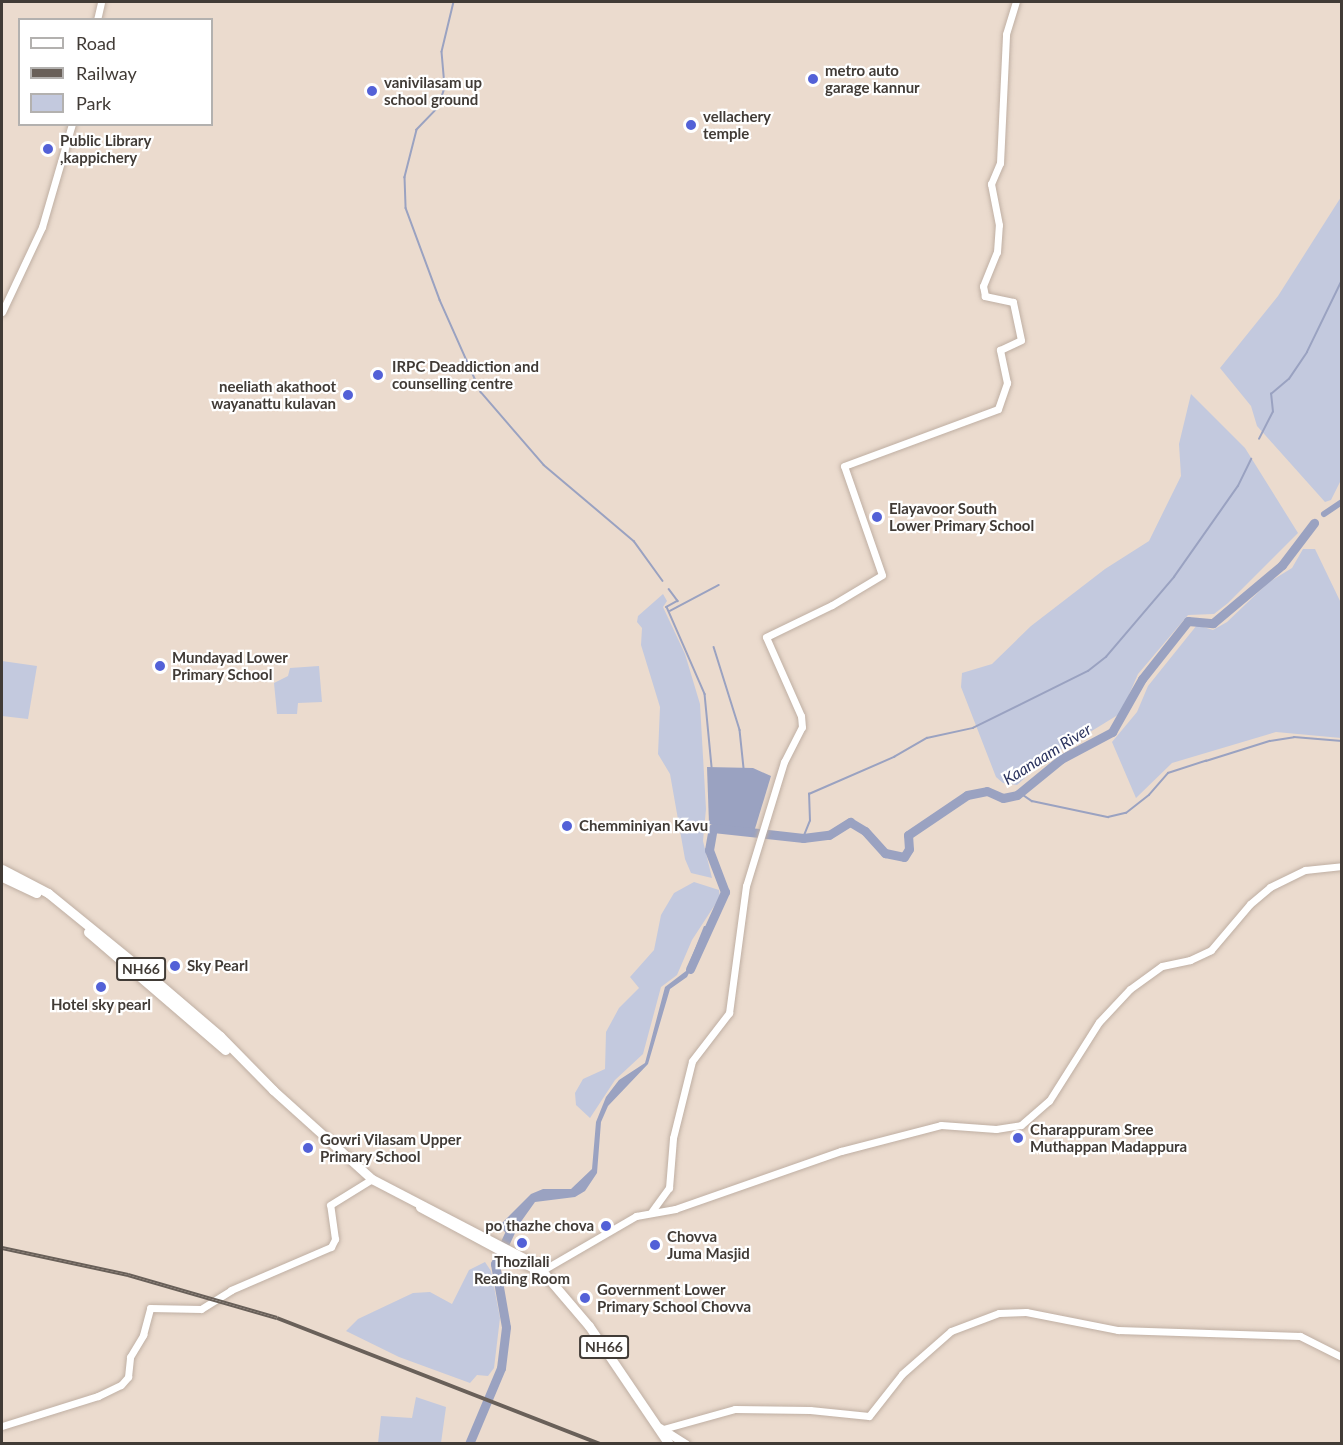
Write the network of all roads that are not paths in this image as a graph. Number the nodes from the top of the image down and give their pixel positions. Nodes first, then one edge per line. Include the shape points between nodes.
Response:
1 (100, 2) edge
2 (1016, 2) edge
3 (97, 18) edge
4 (71, 126) edge
5 (2, 312) edge
6 (1341, 866) edge
7 (2, 869) edge
8 (2, 877) edge
9 (234, 1054) junction
10 (372, 1179) junction
11 (652, 1211) junction
12 (543, 1270) junction
13 (1341, 1357) edge
14 (2, 1426) edge
15 (660, 1428) junction
16 (669, 1443) edge
17 (686, 1443) edge

1 - 3 main road
2 - 11 main road via 1006,34 1000,163 991,184 999,225 997,252 983,286 985,296 1013,302 1021,340 1000,350 1007,383 998,409 844,466 882,575 766,638 803,721 790,747 745,891 729,1013 689,1068 673,1138 669,1188
4 - 5 main road via 42,227
6 - 11 main road via 1305,870 1270,887 1211,950 1162,966 1130,989 1099,1022 1049,1101 1021,1125 996,1129 941,1125 920,1129 798,1165 675,1209
7 - 9 highway, NH66 via 62,903
8 - 9 highway via 47,899 72,918
9 - 10 highway, NH66
10 - 12 highway, NH66
10 - 14 main road via 330,1205 335,1239 331,1247 231,1290 201,1309 150,1308 143,1335 130,1357 128,1377 121,1385
11 - 12 main road via 636,1216
12 - 15 highway, NH66 via 589,1326
13 - 15 main road via 1300,1336 1118,1330 1026,1312 999,1313 951,1331 902,1374 869,1416 735,1409 687,1420 669,1430
15 - 16 highway
15 - 17 main road

